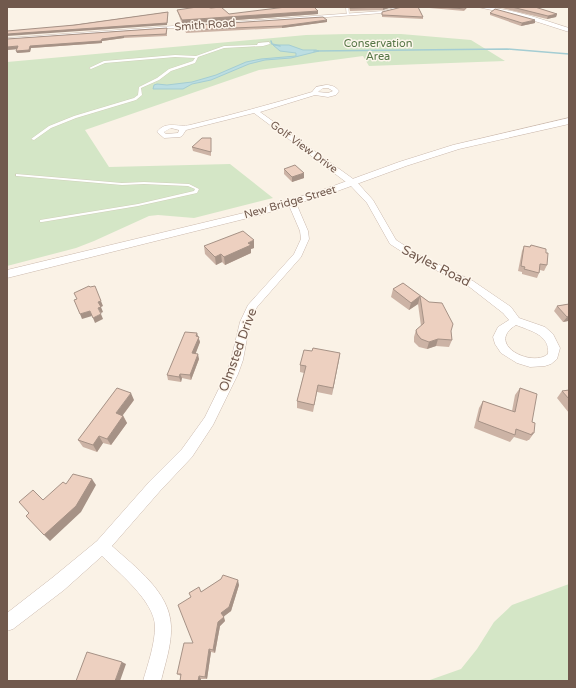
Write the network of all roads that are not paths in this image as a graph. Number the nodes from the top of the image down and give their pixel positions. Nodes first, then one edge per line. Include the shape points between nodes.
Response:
1 (347, 7) edge
2 (402, 7) edge
3 (481, 7) edge
4 (348, 14) junction
5 (569, 30) edge
6 (7, 39) edge
7 (258, 44) dead end
8 (196, 57) junction
9 (90, 68) dead end
10 (315, 93) dead end
11 (255, 111) junction
12 (569, 121) edge
13 (183, 129) dead end
14 (33, 139) dead end
15 (17, 175) dead end
16 (353, 183) junction
17 (292, 203) junction
18 (42, 221) dead end
19 (7, 274) edge
20 (515, 321) junction
21 (102, 546) junction
22 (7, 624) edge
23 (152, 681) edge

1 - 4 lane
2 - 4 street, Smith Road via 383,12
3 - 5 street via 520,15
4 - 6 street, Smith Road
7 - 8 lane via 221,47
8 - 9 lane via 175,56 104,62
8 - 14 lane via 194,62 170,70 140,88 140,95 135,99 75,117 50,127
10 - 11 street, Golf View Drive
11 - 13 street, Golf View Drive
11 - 16 street, Golf View Drive
12 - 16 street, New Bridge Street via 439,152
15 - 18 lane via 122,184 189,185 197,189 190,194 144,204
16 - 17 street, New Bridge Street
16 - 20 street, Sayles Road via 370,202 393,242 418,258 470,282 507,310
17 - 19 street, New Bridge Street
17 - 21 street, Olmsted Drive via 305,239 298,255 253,305 245,322 232,374 209,421 187,453
20 - 20 street, Sayles Road via 502,330 499,338 509,354 521,361 534,363 545,362 553,356 554,348 541,330
21 - 22 street, Olmsted Drive
21 - 23 street via 158,605 163,626

